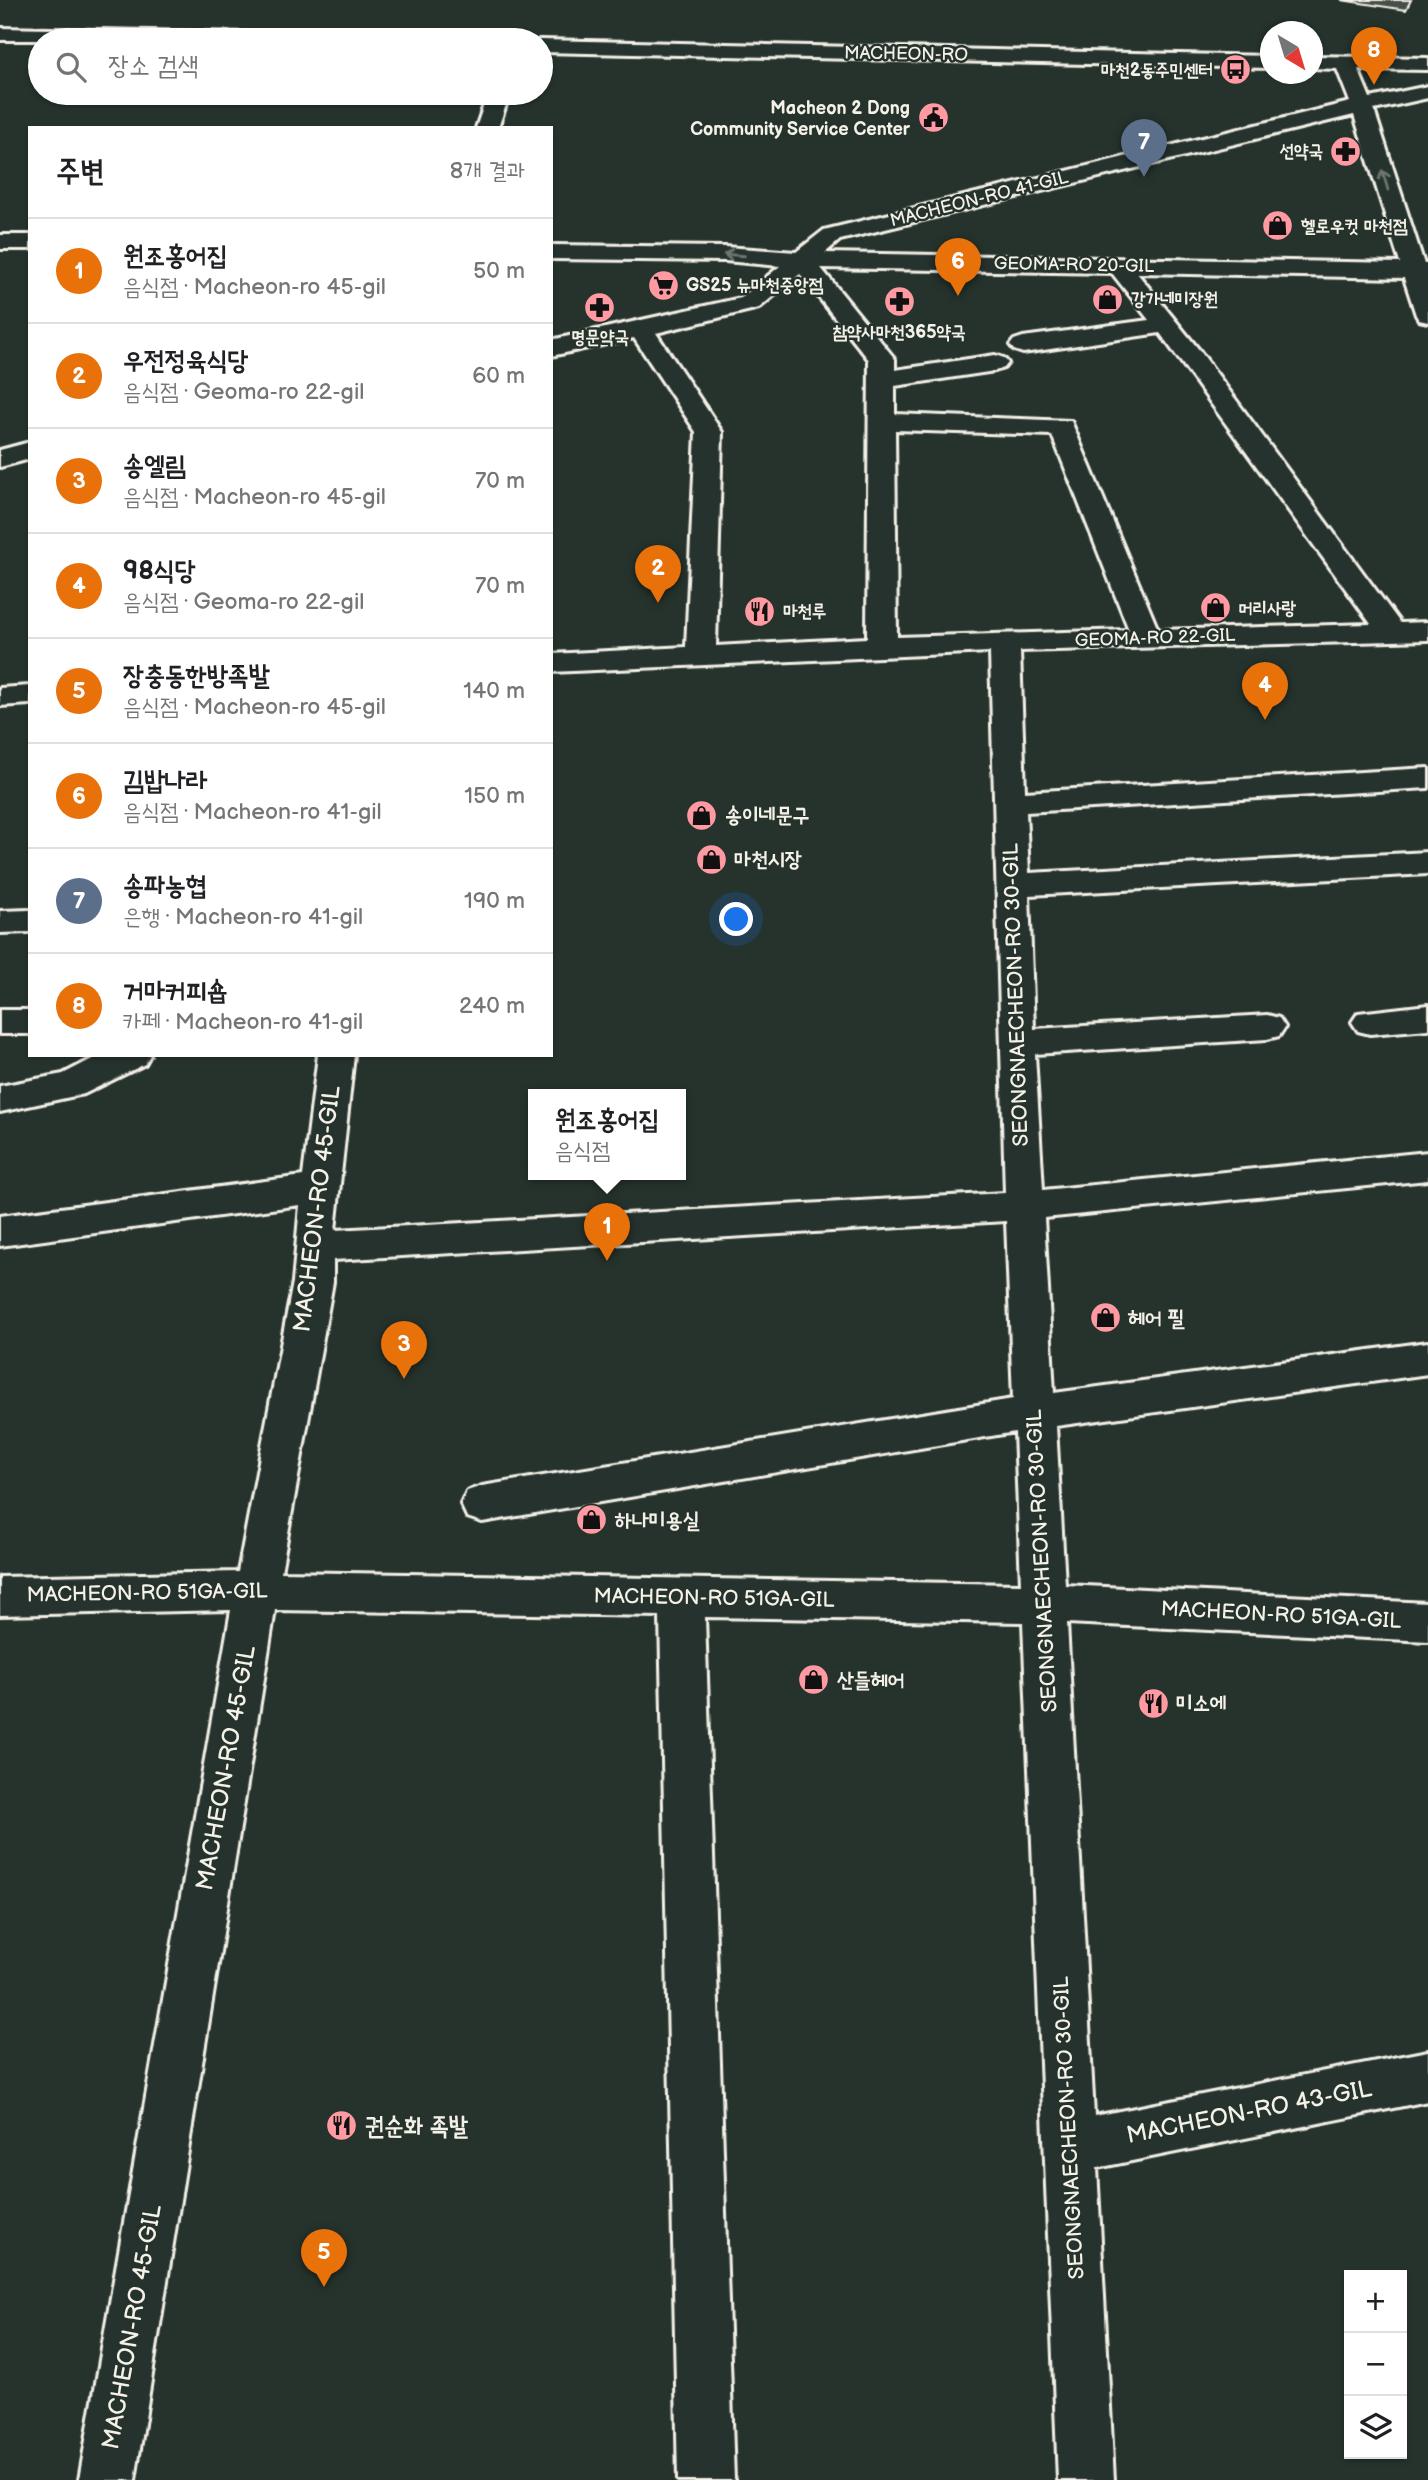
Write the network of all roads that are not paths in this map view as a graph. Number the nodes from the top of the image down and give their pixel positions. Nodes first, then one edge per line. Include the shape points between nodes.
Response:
1 (0, 34) edge
2 (28, 35) edge
3 (553, 46) edge
4 (1260, 62) edge
5 (1323, 62) edge
6 (1345, 63) junction
7 (1428, 64) edge
8 (1428, 92) edge
9 (495, 105) edge
10 (1362, 106) junction
11 (488, 126) edge
12 (0, 242) edge
13 (28, 242) edge
14 (553, 252) edge
15 (802, 260) junction
16 (1118, 265) junction
17 (1421, 270) edge
18 (1428, 315) edge
19 (1167, 325) junction
20 (641, 329) junction
21 (1023, 345) dead end
22 (553, 348) edge
23 (995, 363) dead end
24 (881, 380) junction
25 (882, 422) junction
26 (28, 451) edge
27 (0, 459) edge
28 (1428, 631) edge
29 (1392, 632) junction
30 (1147, 639) junction
31 (1005, 642) junction
32 (882, 646) junction
33 (701, 655) junction
34 (553, 663) edge
35 (28, 695) edge
36 (0, 697) edge
37 (1428, 778) edge
38 (1010, 803) junction
39 (1428, 863) edge
40 (1012, 885) junction
41 (28, 921) edge
42 (0, 922) edge
43 (1428, 1017) edge
44 (0, 1022) edge
45 (28, 1022) edge
46 (1370, 1022) dead end
47 (1267, 1027) dead end
48 (1017, 1043) junction
49 (127, 1057) edge
50 (335, 1057) edge
51 (0, 1099) edge
52 (1428, 1166) edge
53 (322, 1188) junction
54 (1024, 1206) junction
55 (0, 1231) edge
56 (314, 1246) junction
57 (1428, 1358) edge
58 (1035, 1412) junction
59 (482, 1504) dead end
60 (256, 1591) junction
61 (0, 1596) edge
62 (682, 1597) junction
63 (1043, 1603) junction
64 (1428, 1622) edge
65 (1428, 2076) edge
66 (1071, 2147) junction
67 (107, 2480) edge
68 (706, 2480) edge
69 (1086, 2480) edge

1 - 2 street
3 - 4 street, MACHEON-RO
5 - 6 street
6 - 7 street
6 - 10 street
8 - 10 street, MACHEON-RO 41-GIL
9 - 11 street
10 - 15 street, MACHEON-RO 41-GIL via 832,235
17 -> 10 street
12 - 13 street
15 -> 14 street, GEOMA-RO 20-GIL via 725,254
15 - 16 street, GEOMA-RO 20-GIL
15 - 20 street, MACHEON-RO 41-GIL via 750,303
15 - 24 street via 882,359
16 - 17 street, GEOMA-RO 20-GIL
16 - 19 street
17 - 18 street
19 - 21 street
19 - 29 street
20 - 22 street, MACHEON-RO 41-GIL
20 - 33 street via 709,432
23 - 24 street
24 - 25 street
25 - 30 street via 1062,427
25 - 32 street
26 - 27 street
28 - 29 street, GEOMA-RO 22-GIL
29 - 30 street, GEOMA-RO 22-GIL
30 - 31 street, GEOMA-RO 22-GIL
31 - 32 street, GEOMA-RO 22-GIL
31 - 38 street, SEONGNAECHEON-RO 30-GIL
32 - 33 street, GEOMA-RO 22-GIL
33 - 34 street, GEOMA-RO 22-GIL
35 - 36 street
37 - 38 street
38 - 40 street, SEONGNAECHEON-RO 30-GIL
39 - 40 street
40 - 48 street, SEONGNAECHEON-RO 30-GIL
41 - 42 street
43 - 46 street
44 - 45 street
47 - 48 street
48 - 54 street, SEONGNAECHEON-RO 30-GIL
49 - 51 street via 71,1085
50 - 53 street, MACHEON-RO 45-GIL
52 - 54 street
53 - 55 street
53 - 56 street, MACHEON-RO 45-GIL
54 - 56 street
54 - 58 street, SEONGNAECHEON-RO 30-GIL
56 - 60 street, MACHEON-RO 45-GIL via 313,1282
57 - 58 street
58 - 59 street
58 - 63 street, SEONGNAECHEON-RO 30-GIL
60 - 61 street, MACHEON-RO 51GA-GIL
60 - 62 street, MACHEON-RO 51GA-GIL
60 - 67 street, MACHEON-RO 45-GIL
62 - 63 street, MACHEON-RO 51GA-GIL
62 - 68 street
63 - 64 street, MACHEON-RO 51GA-GIL
63 - 66 street, SEONGNAECHEON-RO 30-GIL
65 - 66 street, MACHEON-RO 43-GIL
66 - 69 street, SEONGNAECHEON-RO 30-GIL

